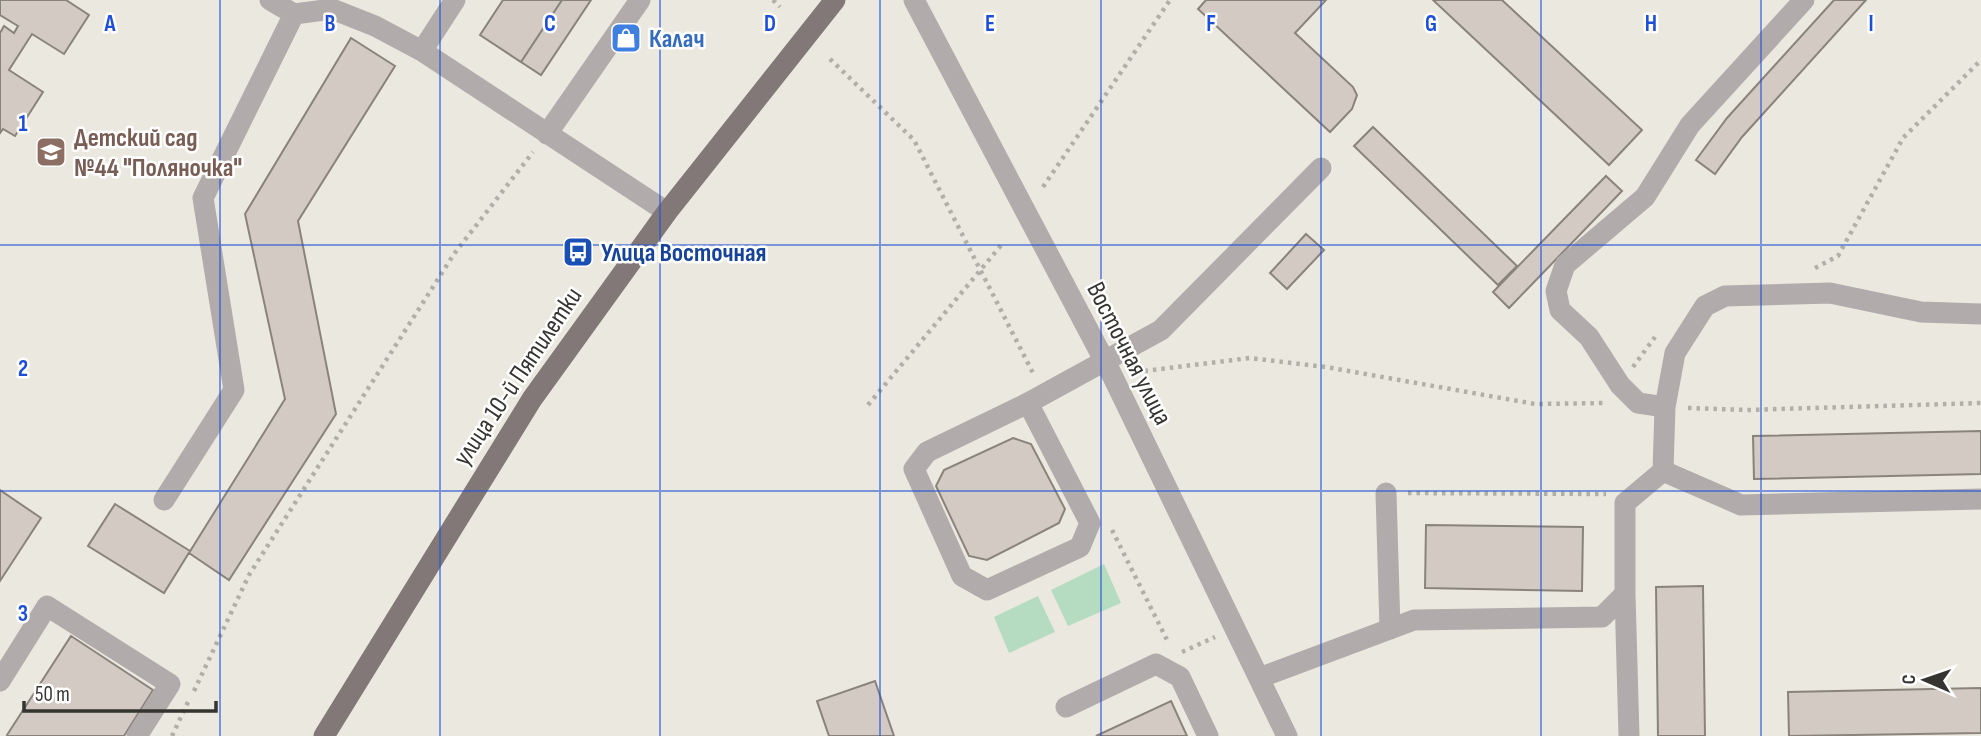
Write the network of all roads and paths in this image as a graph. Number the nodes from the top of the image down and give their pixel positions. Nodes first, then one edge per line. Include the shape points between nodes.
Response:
1 (270, 0) edge
2 (455, 0) edge
3 (640, 0) edge
4 (773, 0) edge
5 (835, 0) edge
6 (914, 0) edge
7 (1170, 0) edge
8 (1804, 0) edge
9 (780, 7) dead end
10 (295, 14) junction
11 (422, 51) junction
12 (1981, 60) edge
13 (547, 134) junction
14 (1321, 169) dead end
15 (1043, 187) dead end
16 (667, 212) junction
17 (1003, 243) dead end
18 (1804, 269) dead end
19 (1981, 314) edge
20 (1659, 332) dead end
21 (1108, 369) junction
22 (1620, 385) junction
23 (1639, 402) junction
24 (1028, 403) junction
25 (1981, 403) edge
26 (869, 405) dead end
27 (1665, 407) junction
28 (1663, 471) junction
29 (1386, 493) joint
30 (1981, 499) edge
31 (164, 500) dead end
32 (1626, 503) junction
33 (1625, 594) junction
34 (1390, 629) junction
35 (1224, 642) dead end
36 (1174, 655) dead end
37 (1259, 678) junction
38 (0, 681) edge
39 (1066, 707) dead end
40 (137, 736) edge
41 (172, 736) edge
42 (324, 736) edge
43 (1208, 736) edge
44 (1287, 736) edge
45 (1629, 736) edge

1 - 10 street
2 - 11 street
3 - 13 street
4 - 9 path
5 - 16 main road, улица 10-й Пятилетки
6 - 21 street, Восточная улица
7 - 15 path
8 - 22 street via 1690,125 1645,197 1565,265 1556,291 1560,310 1589,337
10 - 11 street via 332,9
10 - 31 street via 202,198 234,390
11 - 13 street
12 - 18 path via 1903,138 1838,256 1817,268
13 - 16 street
13 - 41 path via 454,254 249,575
14 - 21 street via 1161,330
16 - 42 main road, улица 10-й Пятилетки via 532,399
17 - 26 path
19 - 27 street via 1922,312 1830,293 1725,296 1706,306 1675,353
20 - 22 path
21 - 23 path via 1250,358 1535,404
21 - 24 street
21 - 37 street, Восточная улица
22 - 23 street
23 - 27 street
24 - 24 street via 928,452 914,468 962,576 987,590 1080,547 1090,523
25 - 27 path via 1746,410
27 - 28 street
28 - 30 street via 1741,505
28 - 32 street
29 - 32 path via 1600,492
29 - 34 street
32 - 33 street
33 - 34 street via 1602,617 1414,620
33 - 45 street
34 - 37 street
35 - 36 path via 1217,636
37 - 44 street, Восточная улица
38 - 40 street via 47,606 170,684
39 - 43 street via 1156,664 1180,677

